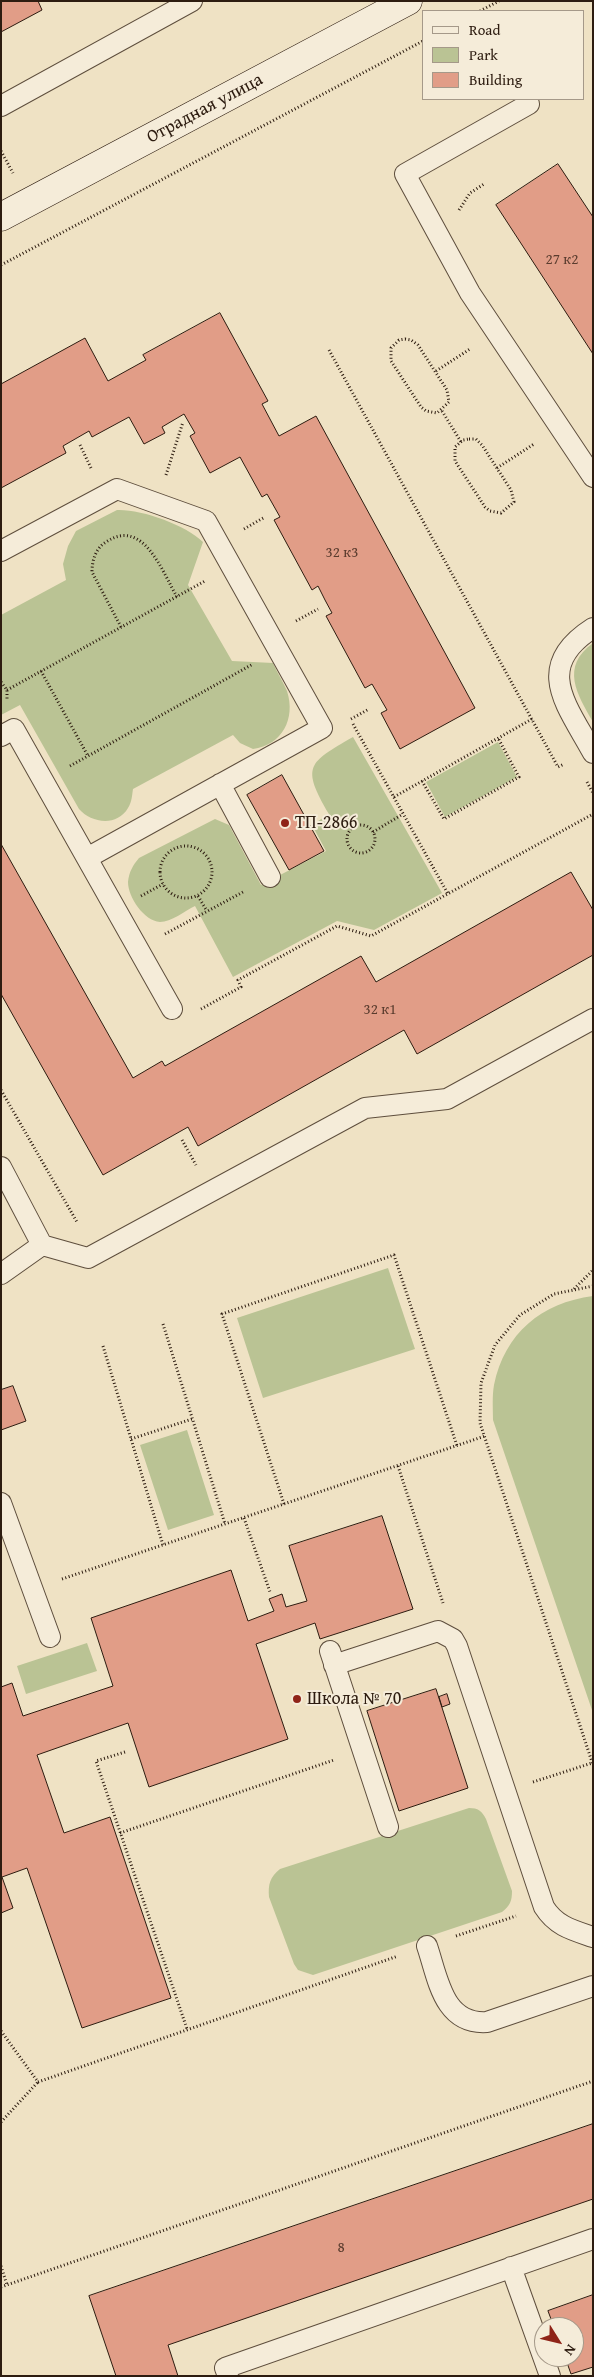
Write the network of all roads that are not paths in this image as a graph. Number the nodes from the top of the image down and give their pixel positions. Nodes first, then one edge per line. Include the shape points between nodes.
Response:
1 (192, 1) edge
2 (408, 1) edge
3 (529, 104) dead end
4 (1, 106) edge
5 (1, 217) edge
6 (593, 477) edge
7 (1, 551) edge
8 (593, 628) edge
9 (1, 736) edge
10 (593, 753) edge
11 (220, 784) junction
12 (87, 858) junction
13 (270, 877) road end
14 (172, 1009) dead end
15 (593, 1019) edge
16 (1, 1167) edge
17 (42, 1245) junction
18 (1, 1274) edge
19 (1, 1503) edge
20 (50, 1638) dead end
21 (388, 1826) dead end
22 (593, 1937) edge
23 (427, 1946) road end
24 (593, 1986) edge
25 (593, 2239) edge
26 (512, 2268) junction
27 (228, 2376) edge
28 (550, 2376) edge

1 - 4 lane
2 - 5 street, Отрадная улица
3 - 6 lane via 405,174 470,293
7 - 11 lane via 117,489 206,521 322,728
8 - 10 lane via 570,646 558,673 560,689
9 - 12 lane via 14,729
11 - 12 lane
11 - 13 lane
12 - 14 lane
15 - 17 lane via 447,1099 366,1108 88,1258
16 - 17 lane
17 - 18 lane
19 - 20 lane
21 - 22 lane via 332,1658 438,1631 453,1639 457,1646 544,1907 561,1926
23 - 24 lane via 447,2002 453,2011 475,2023 487,2022
25 - 26 lane
26 - 27 lane via 226,2368
26 - 28 lane

